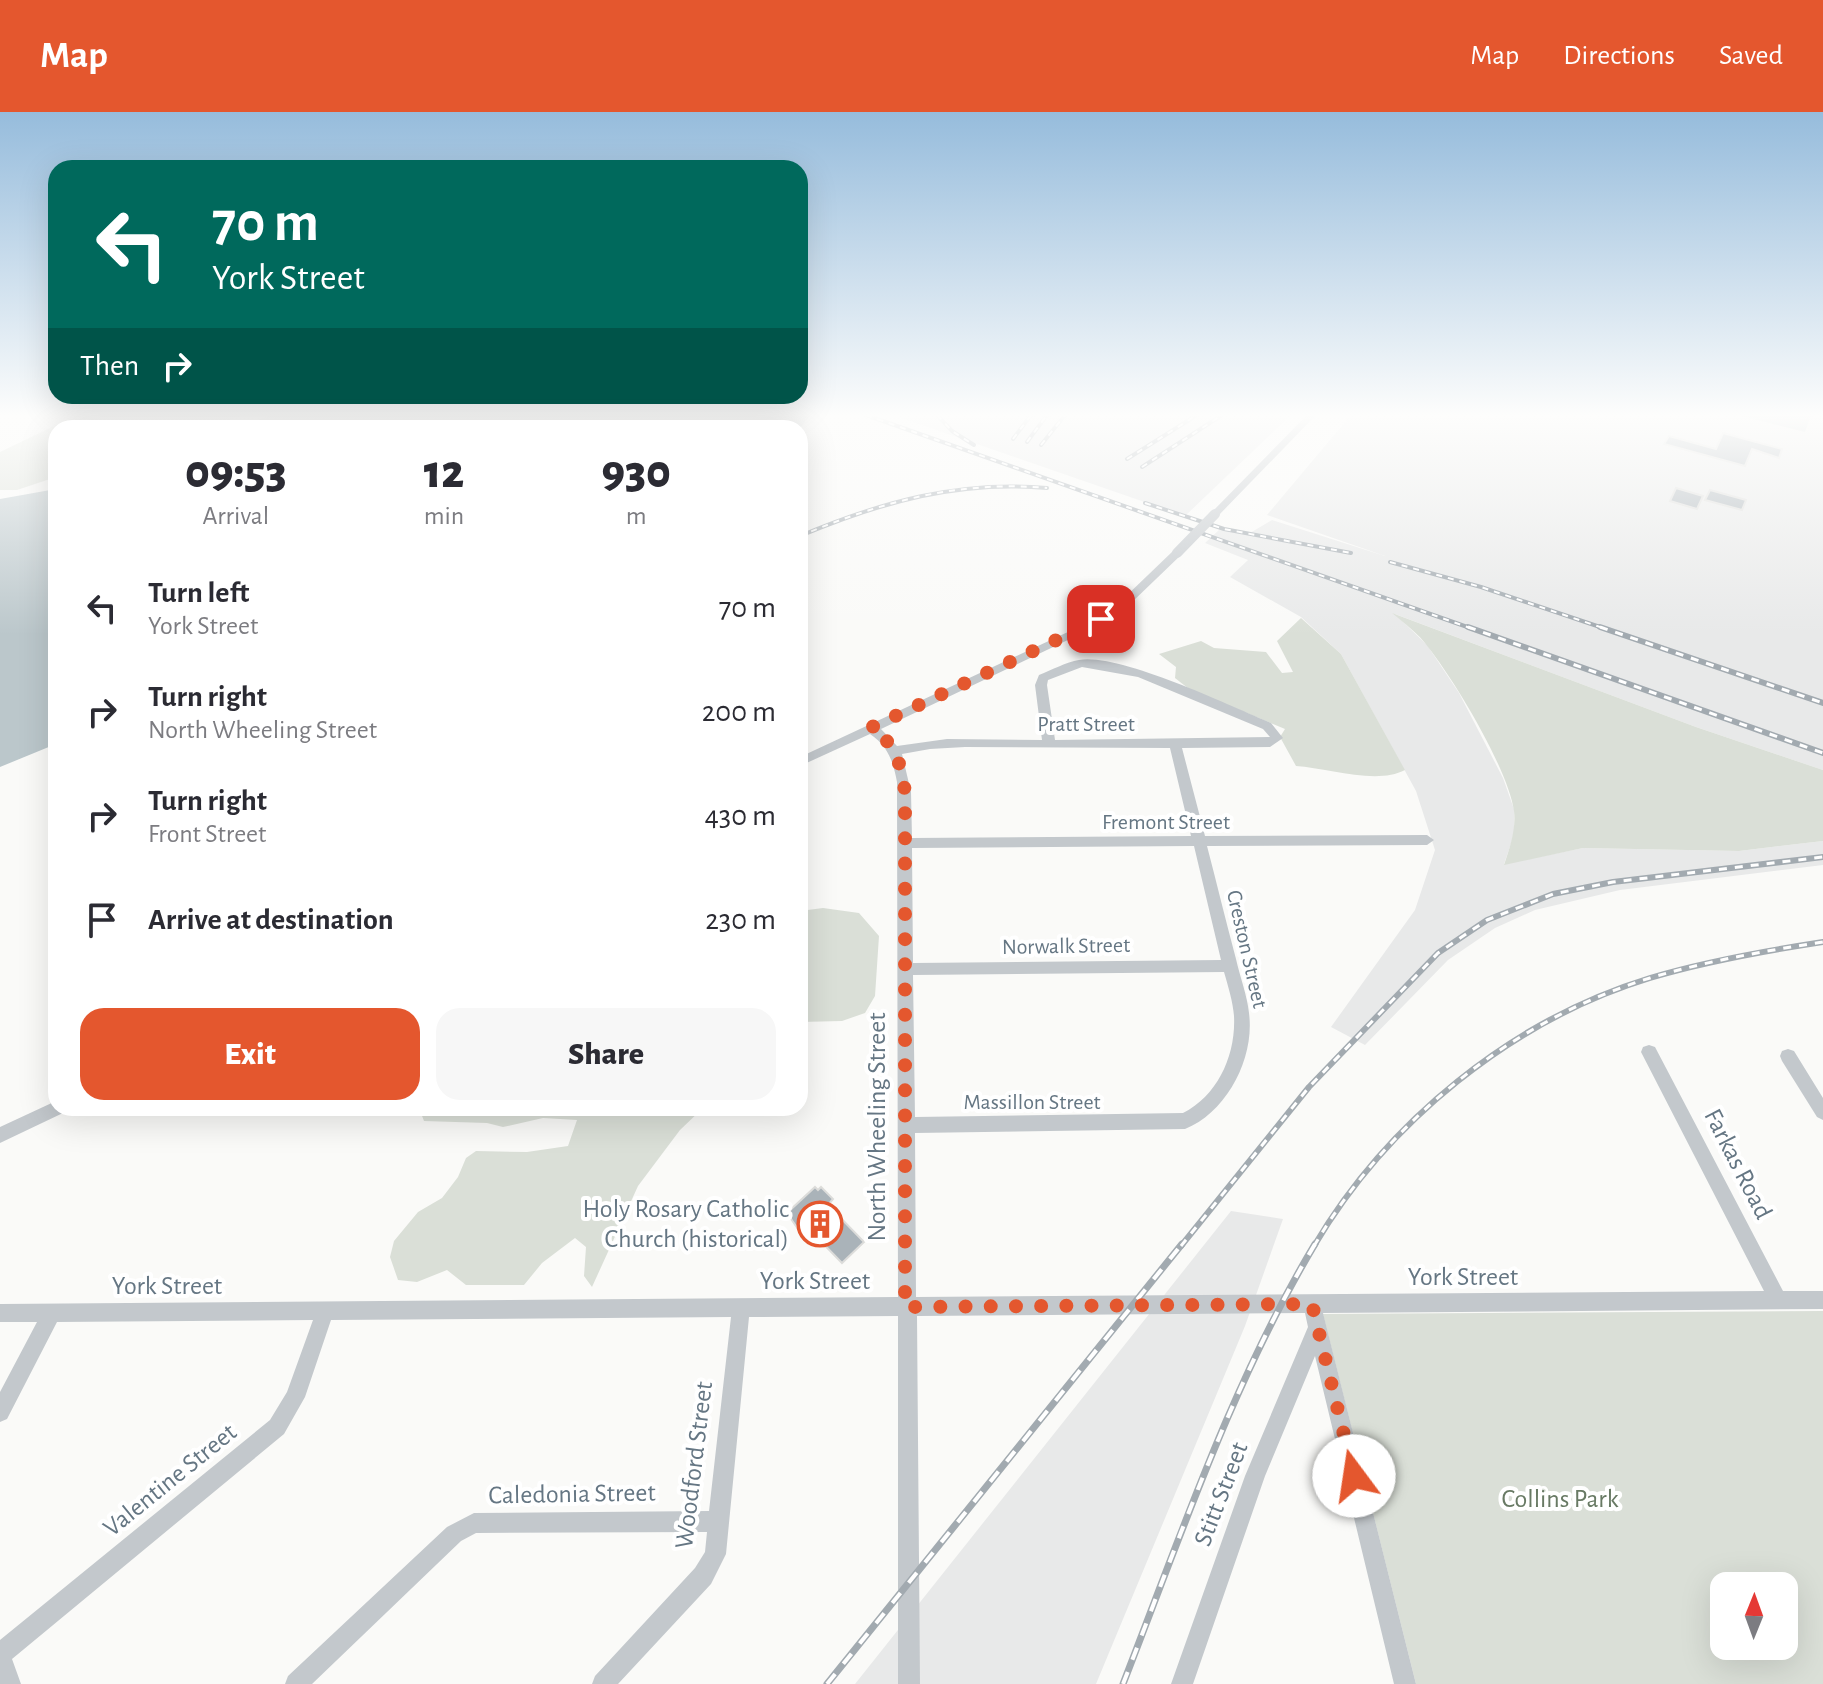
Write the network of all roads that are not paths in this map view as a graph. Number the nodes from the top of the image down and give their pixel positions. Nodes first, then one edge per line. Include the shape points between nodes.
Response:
1 (1240, 488) edge
2 (870, 728) junction
3 (1175, 743) junction
4 (1049, 744) junction
5 (895, 751) junction
6 (808, 758) edge
7 (1427, 840) dead end
8 (1198, 842) junction
9 (905, 843) junction
10 (1229, 966) junction
11 (904, 969) junction
12 (1649, 1052) dead end
13 (1788, 1056) dead end
14 (48, 1112) edge
15 (1823, 1112) edge
16 (1159, 1123) joint
17 (905, 1125) junction
18 (0, 1135) edge
19 (1778, 1300) junction
20 (1823, 1300) edge
21 (1312, 1304) junction
22 (905, 1307) junction
23 (741, 1308) junction
24 (325, 1311) junction
25 (0, 1313) edge
26 (52, 1313) junction
27 (1318, 1327) junction
28 (0, 1412) edge
29 (718, 1521) junction
30 (0, 1656) edge
31 (10, 1684) edge
32 (296, 1684) edge
33 (603, 1684) edge
34 (909, 1684) edge
35 (1182, 1684) edge
36 (1405, 1684) edge

1 - 2 street, bridge via 1126,602 1089,626
2 - 5 street via 885,736
2 - 6 street
3 - 4 street, Pratt Street
3 - 4 street, Pratt Street via 1270,743 1277,738 1267,726 1141,674 1090,662 1043,678
3 - 8 street, Creston Street
4 - 5 street, Pratt Street via 920,745
5 - 9 street, North Wheeling Street via 905,792
7 - 8 street, Fremont Street
8 - 9 street, Fremont Street
8 - 10 street, Creston Street
9 - 11 street, North Wheeling Street
10 - 11 street, Norwalk Street
10 - 16 street, Creston Street via 1242,1014 1236,1060 1210,1107 1185,1121
11 - 17 street, North Wheeling Street
12 - 19 street, Farkas Road
13 - 15 street
14 - 18 street
16 - 17 street, Massillon Street
17 - 22 street, North Wheeling Street
19 - 20 street, York Street
19 - 21 street, York Street
21 - 22 street, York Street
21 - 27 street
22 - 23 street, York Street
22 - 34 street, North Wheeling Street
23 - 24 street, York Street
23 - 29 street, Woodford Street
24 - 26 street, York Street
24 - 30 street, Valentine Street via 295,1397 277,1427
25 - 26 street, York Street
26 - 28 street
27 - 35 street, Stitt Street via 1255,1476
27 - 36 street
29 - 32 street, Caledonia Street via 474,1523 454,1534
29 - 33 street, Woodford Street via 715,1554 703,1576
30 - 31 street

